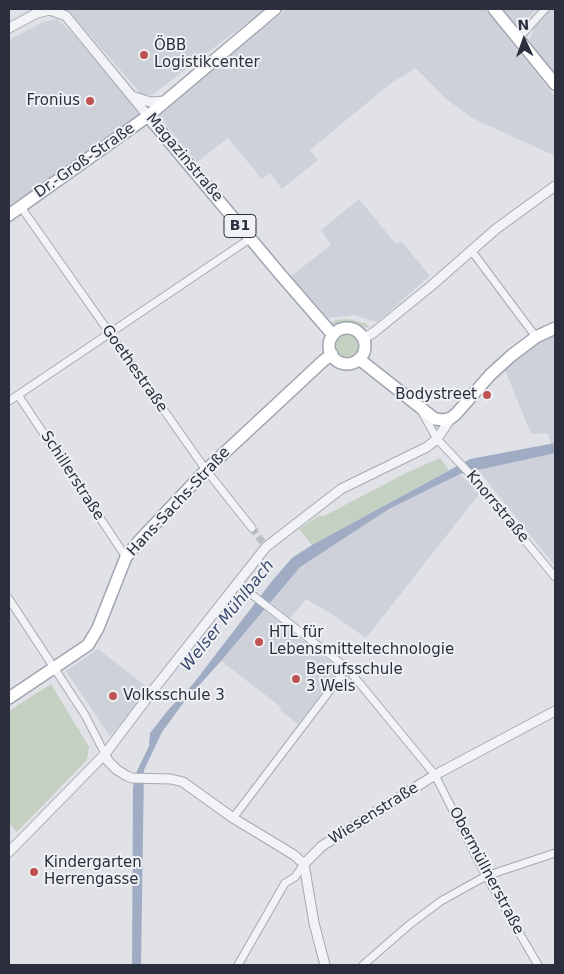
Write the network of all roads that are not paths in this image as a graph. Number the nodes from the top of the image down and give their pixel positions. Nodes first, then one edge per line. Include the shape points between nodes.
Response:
1 (276, 9) edge
2 (494, 9) edge
3 (546, 9) edge
4 (9, 28) edge
5 (518, 39) junction
6 (555, 84) edge
7 (132, 96) junction
8 (166, 101) junction
9 (148, 116) junction
10 (555, 186) edge
11 (20, 207) junction
12 (9, 215) edge
13 (251, 238) junction
14 (471, 250) junction
15 (555, 328) edge
16 (110, 334) junction
17 (333, 335) junction
18 (536, 337) junction
19 (364, 338) junction
20 (332, 354) junction
21 (359, 359) junction
22 (18, 395) junction
23 (9, 401) edge
24 (419, 408) junction
25 (451, 418) junction
26 (437, 439) junction
27 (206, 470) junction
28 (252, 528) tunnel mouth
29 (126, 557) junction
30 (555, 577) edge
31 (237, 583) junction
32 (9, 598) edge
33 (54, 668) junction
34 (347, 668) junction
35 (9, 698) edge
36 (555, 711) edge
37 (105, 754) junction
38 (435, 775) junction
39 (233, 818) junction
40 (9, 852) edge
41 (555, 853) edge
42 (304, 864) junction
43 (486, 876) junction
44 (238, 965) edge
45 (325, 965) edge
46 (363, 965) edge
47 (538, 965) edge

1 - 8 main road, Dr.-Groß-Straße
2 - 5 main road
3 - 5 street
4 - 7 street, Magazinstraße via 50,10 66,16
5 - 6 main road
7 - 8 street via 150,102
7 - 9 street, Magazinstraße
8 - 9 main road, Dr.-Groß-Straße
9 - 11 main road, Dr.-Groß-Straße
9 - 13 main road, Magazinstraße / B1
10 - 14 street
11 - 12 main road, Dr.-Groß-Straße
11 - 16 street, Goethestraße
13 - 16 street
13 - 17 main road, Magazinstraße / B1
14 - 18 street
14 - 19 street
15 - 18 main road
16 - 22 street
16 - 27 street, Goethestraße
17 - 19 main road via 341,329 351,328
17 - 20 main road via 330,344
18 - 25 main road via 490,375
19 - 21 main road via 365,349
20 - 21 main road via 346,363
20 - 27 main road, Hans-Sachs-Straße
21 - 24 main road
22 - 23 street
22 - 29 street, Schillerstraße
24 - 25 main road via 434,420
24 - 26 street
25 - 26 street
26 - 30 street, Knorrstraße via 460,462
26 - 31 street via 412,456 341,489 266,547
27 - 28 street, Goethestraße
27 - 29 main road, Hans-Sachs-Straße
29 - 33 main road, Hans-Sachs-Straße via 93,638
31 - 34 street, Obermüllnerstraße
31 - 37 street
32 - 33 street
33 - 35 main road, Hans-Sachs-Straße
33 - 37 street via 85,715
34 - 38 street, Obermüllnerstraße
34 - 39 street
36 - 38 street, Wiesenstraße
37 - 39 street via 117,770 132,778 183,782
37 - 40 street
38 - 42 street, Wiesenstraße via 322,846
38 - 43 street, Obermüllnerstraße
39 - 42 street
41 - 43 street
42 - 44 street, Wiesenstraße via 295,877 285,883
42 - 45 street
43 - 46 street via 440,901 408,924
43 - 47 street, Obermüllnerstraße

